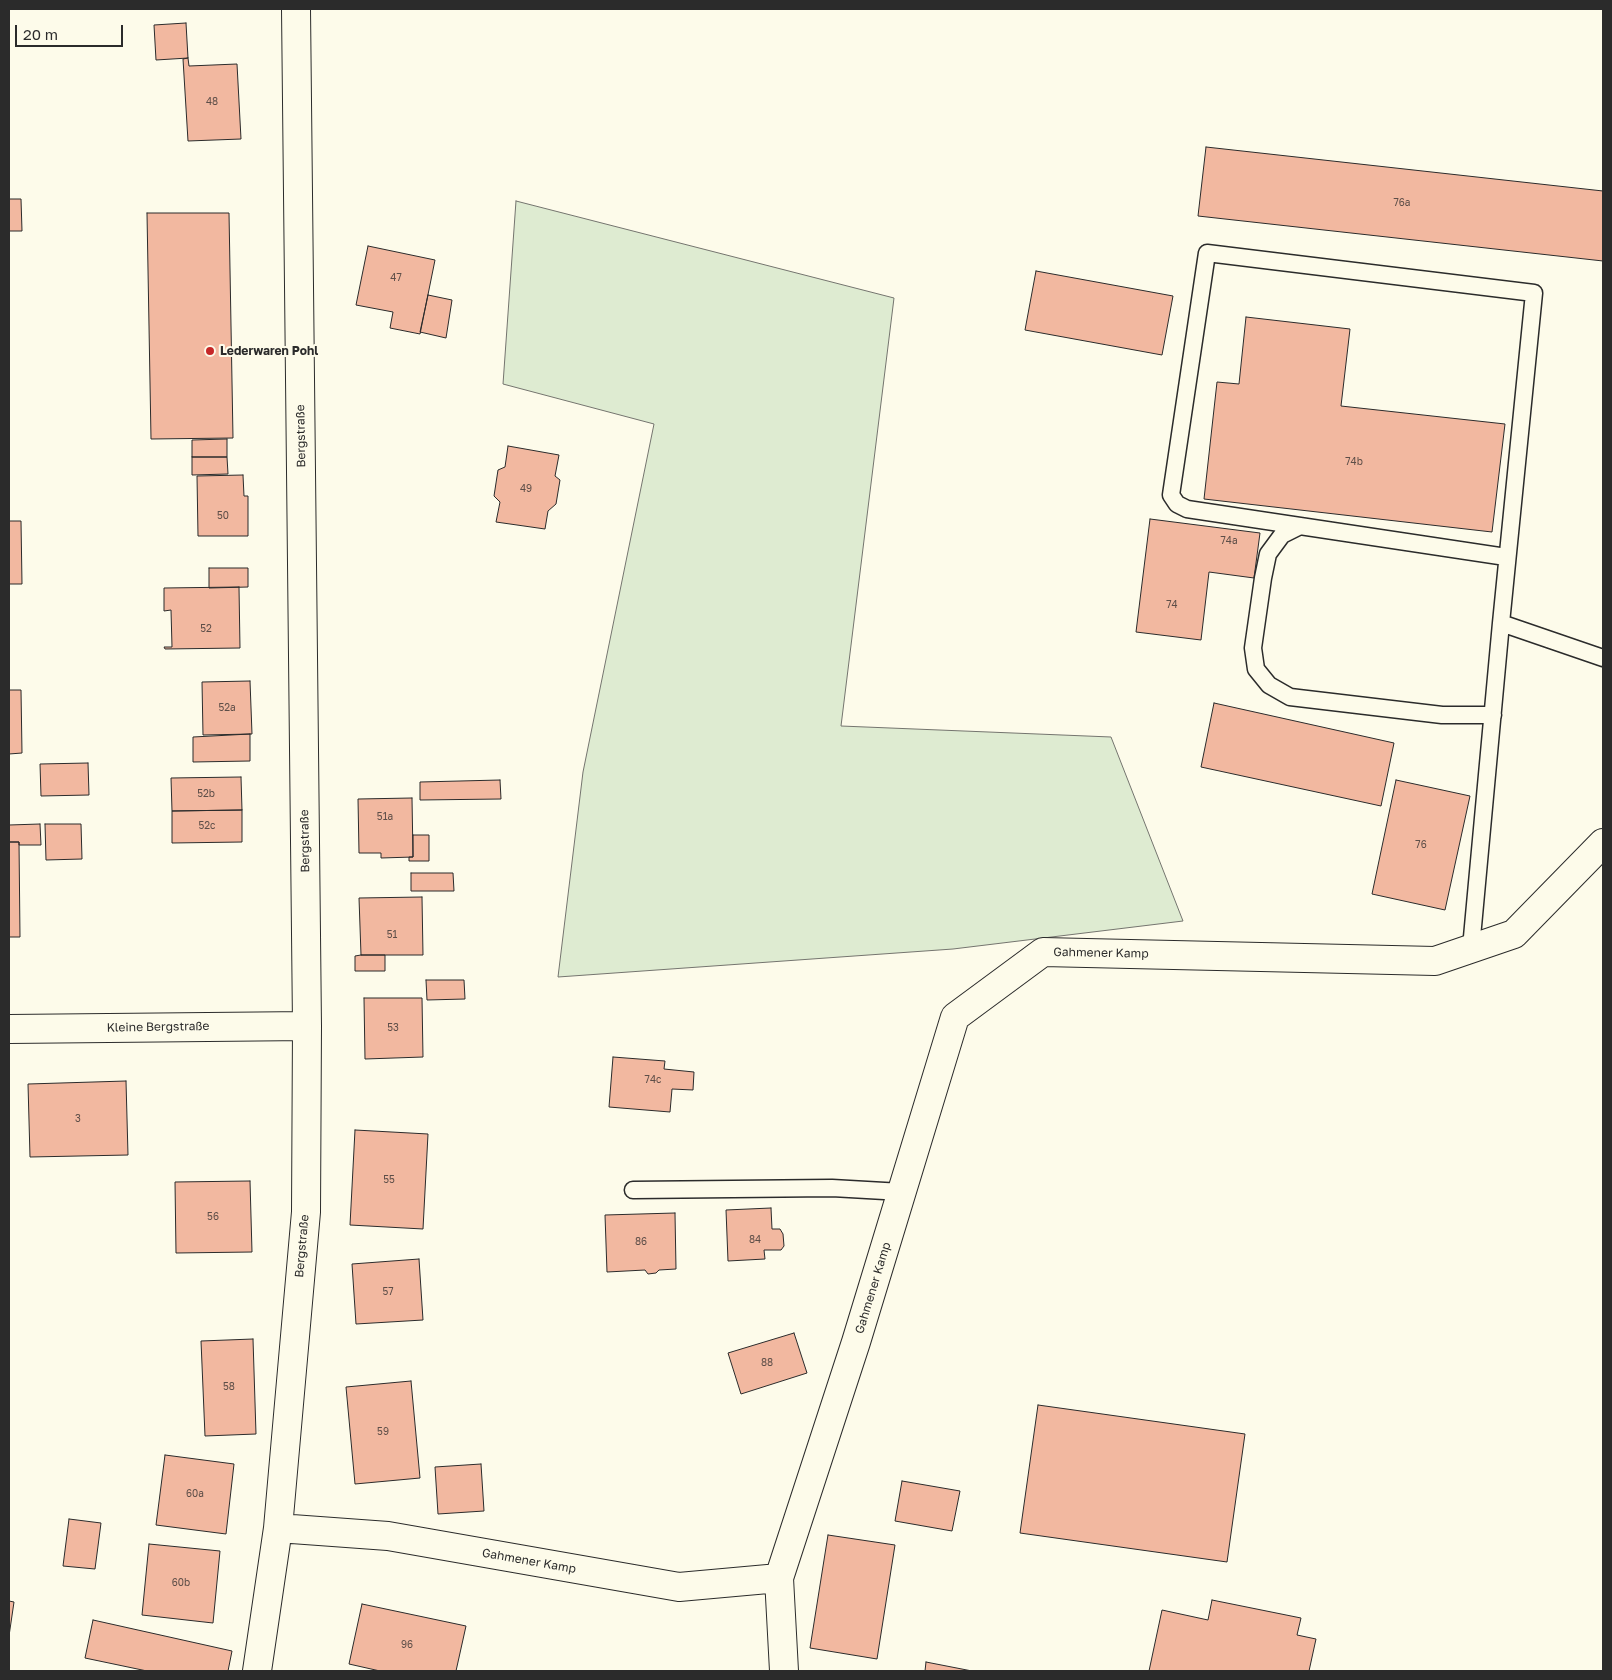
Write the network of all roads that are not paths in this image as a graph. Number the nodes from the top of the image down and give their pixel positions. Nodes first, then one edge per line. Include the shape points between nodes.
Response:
1 (296, 9) edge
2 (1300, 526) junction
3 (1506, 557) junction
4 (1500, 622) junction
5 (1603, 658) edge
6 (1493, 715) junction
7 (1603, 843) edge
8 (1471, 948) junction
9 (307, 1026) junction
10 (9, 1029) edge
11 (633, 1190) dead end
12 (902, 1192) junction
13 (278, 1528) junction
14 (779, 1578) junction
15 (257, 1671) edge
16 (784, 1671) edge

1 - 9 street, Bergstraße
2 - 3 lane
2 - 3 lane via 1187,509 1177,504 1171,495 1207,253 1534,293
2 - 6 lane via 1282,535 1268,554 1263,578 1254,648 1256,668 1269,685 1290,697 1442,714
3 - 4 lane
4 - 5 lane
4 - 6 lane
6 - 8 lane
7 - 8 street, Gahmener Kamp via 1514,934
8 - 12 street, Gahmener Kamp via 1435,961 1043,952 955,1017
9 - 10 street, Kleine Bergstraße
9 - 13 street, Bergstraße via 306,1212
11 - 12 lane via 832,1188
12 - 14 street, Gahmener Kamp
13 - 14 street, Gahmener Kamp via 388,1536 679,1587
13 - 15 street, Bergstraße
14 - 16 street, Gahmener Kamp

